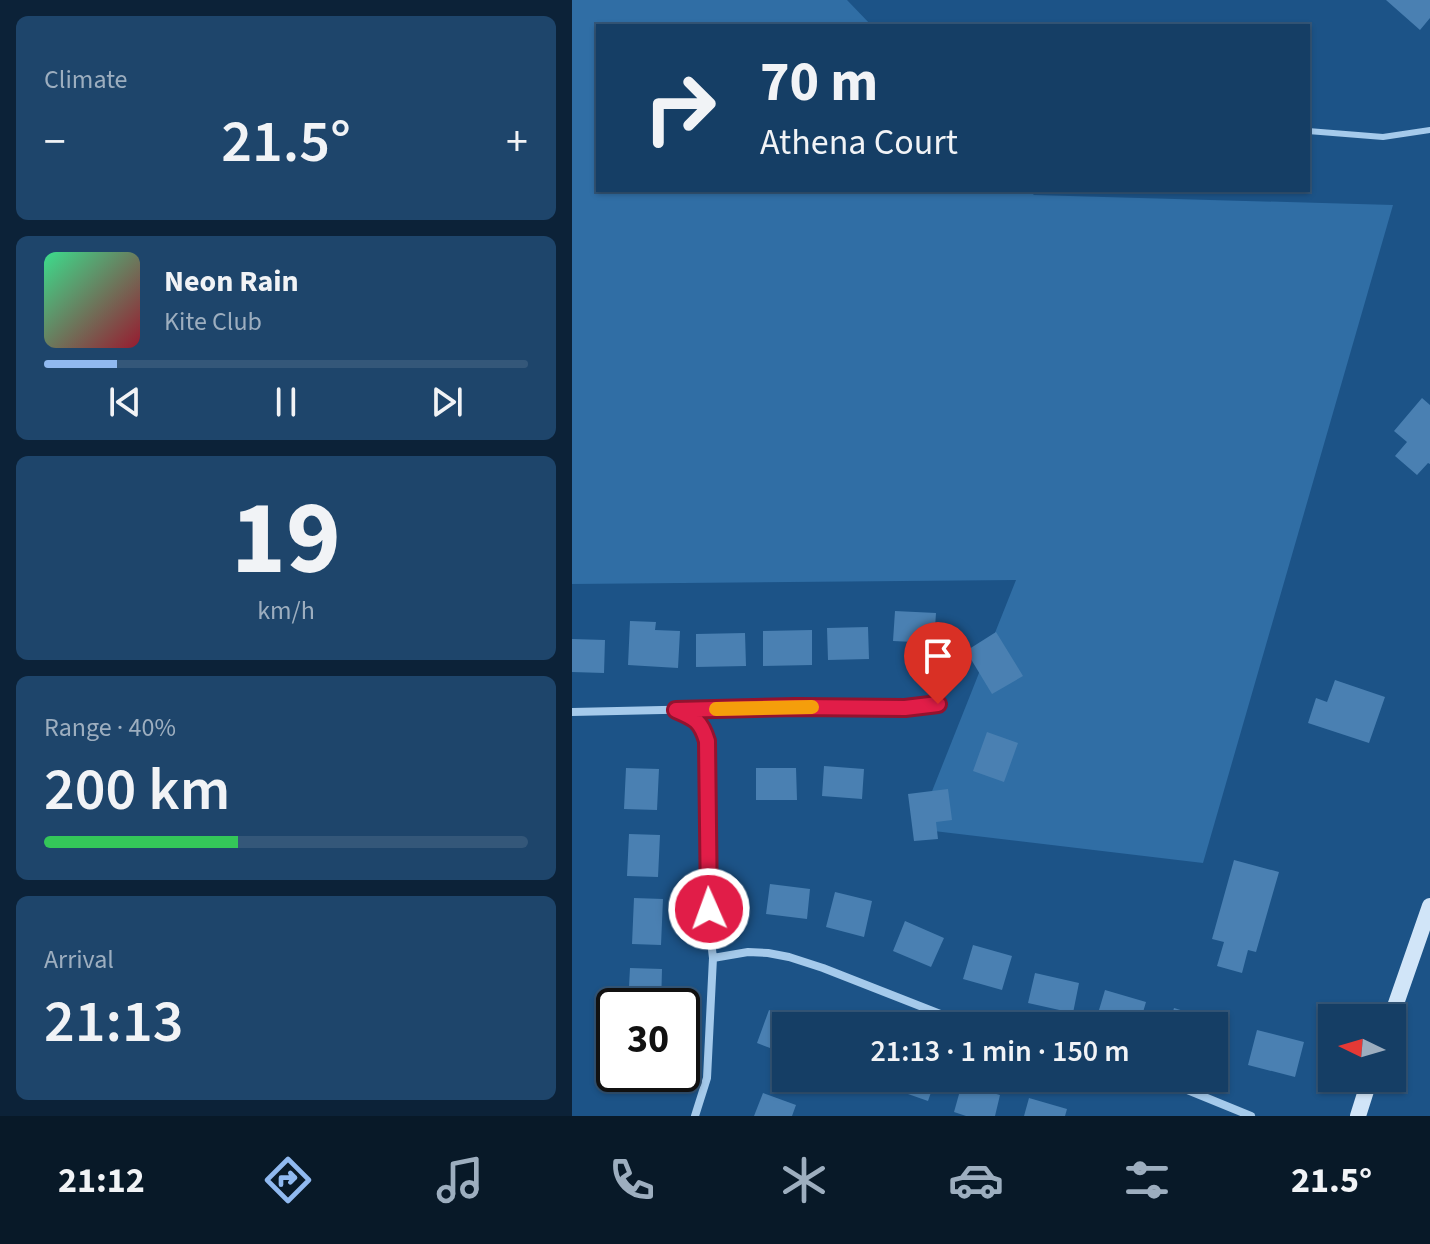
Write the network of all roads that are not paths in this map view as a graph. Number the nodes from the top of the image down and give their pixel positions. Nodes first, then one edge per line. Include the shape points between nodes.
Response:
1 (1430, 130) edge
2 (1310, 131) edge
3 (938, 704) dead end
4 (676, 710) junction
5 (572, 712) edge
6 (1430, 906) edge
7 (713, 958) junction
8 (1396, 1004) edge
9 (935, 1012) edge
10 (1192, 1092) edge
11 (1366, 1092) edge
12 (695, 1116) edge
13 (1251, 1116) edge
14 (1358, 1116) edge

1 - 2 lane via 1383,137
3 - 4 street
4 - 5 street
4 - 7 street via 703,725 707,741
6 - 8 main road
7 - 9 street via 748,952 789,957
7 - 12 street via 707,1078
10 - 13 street
11 - 14 main road

